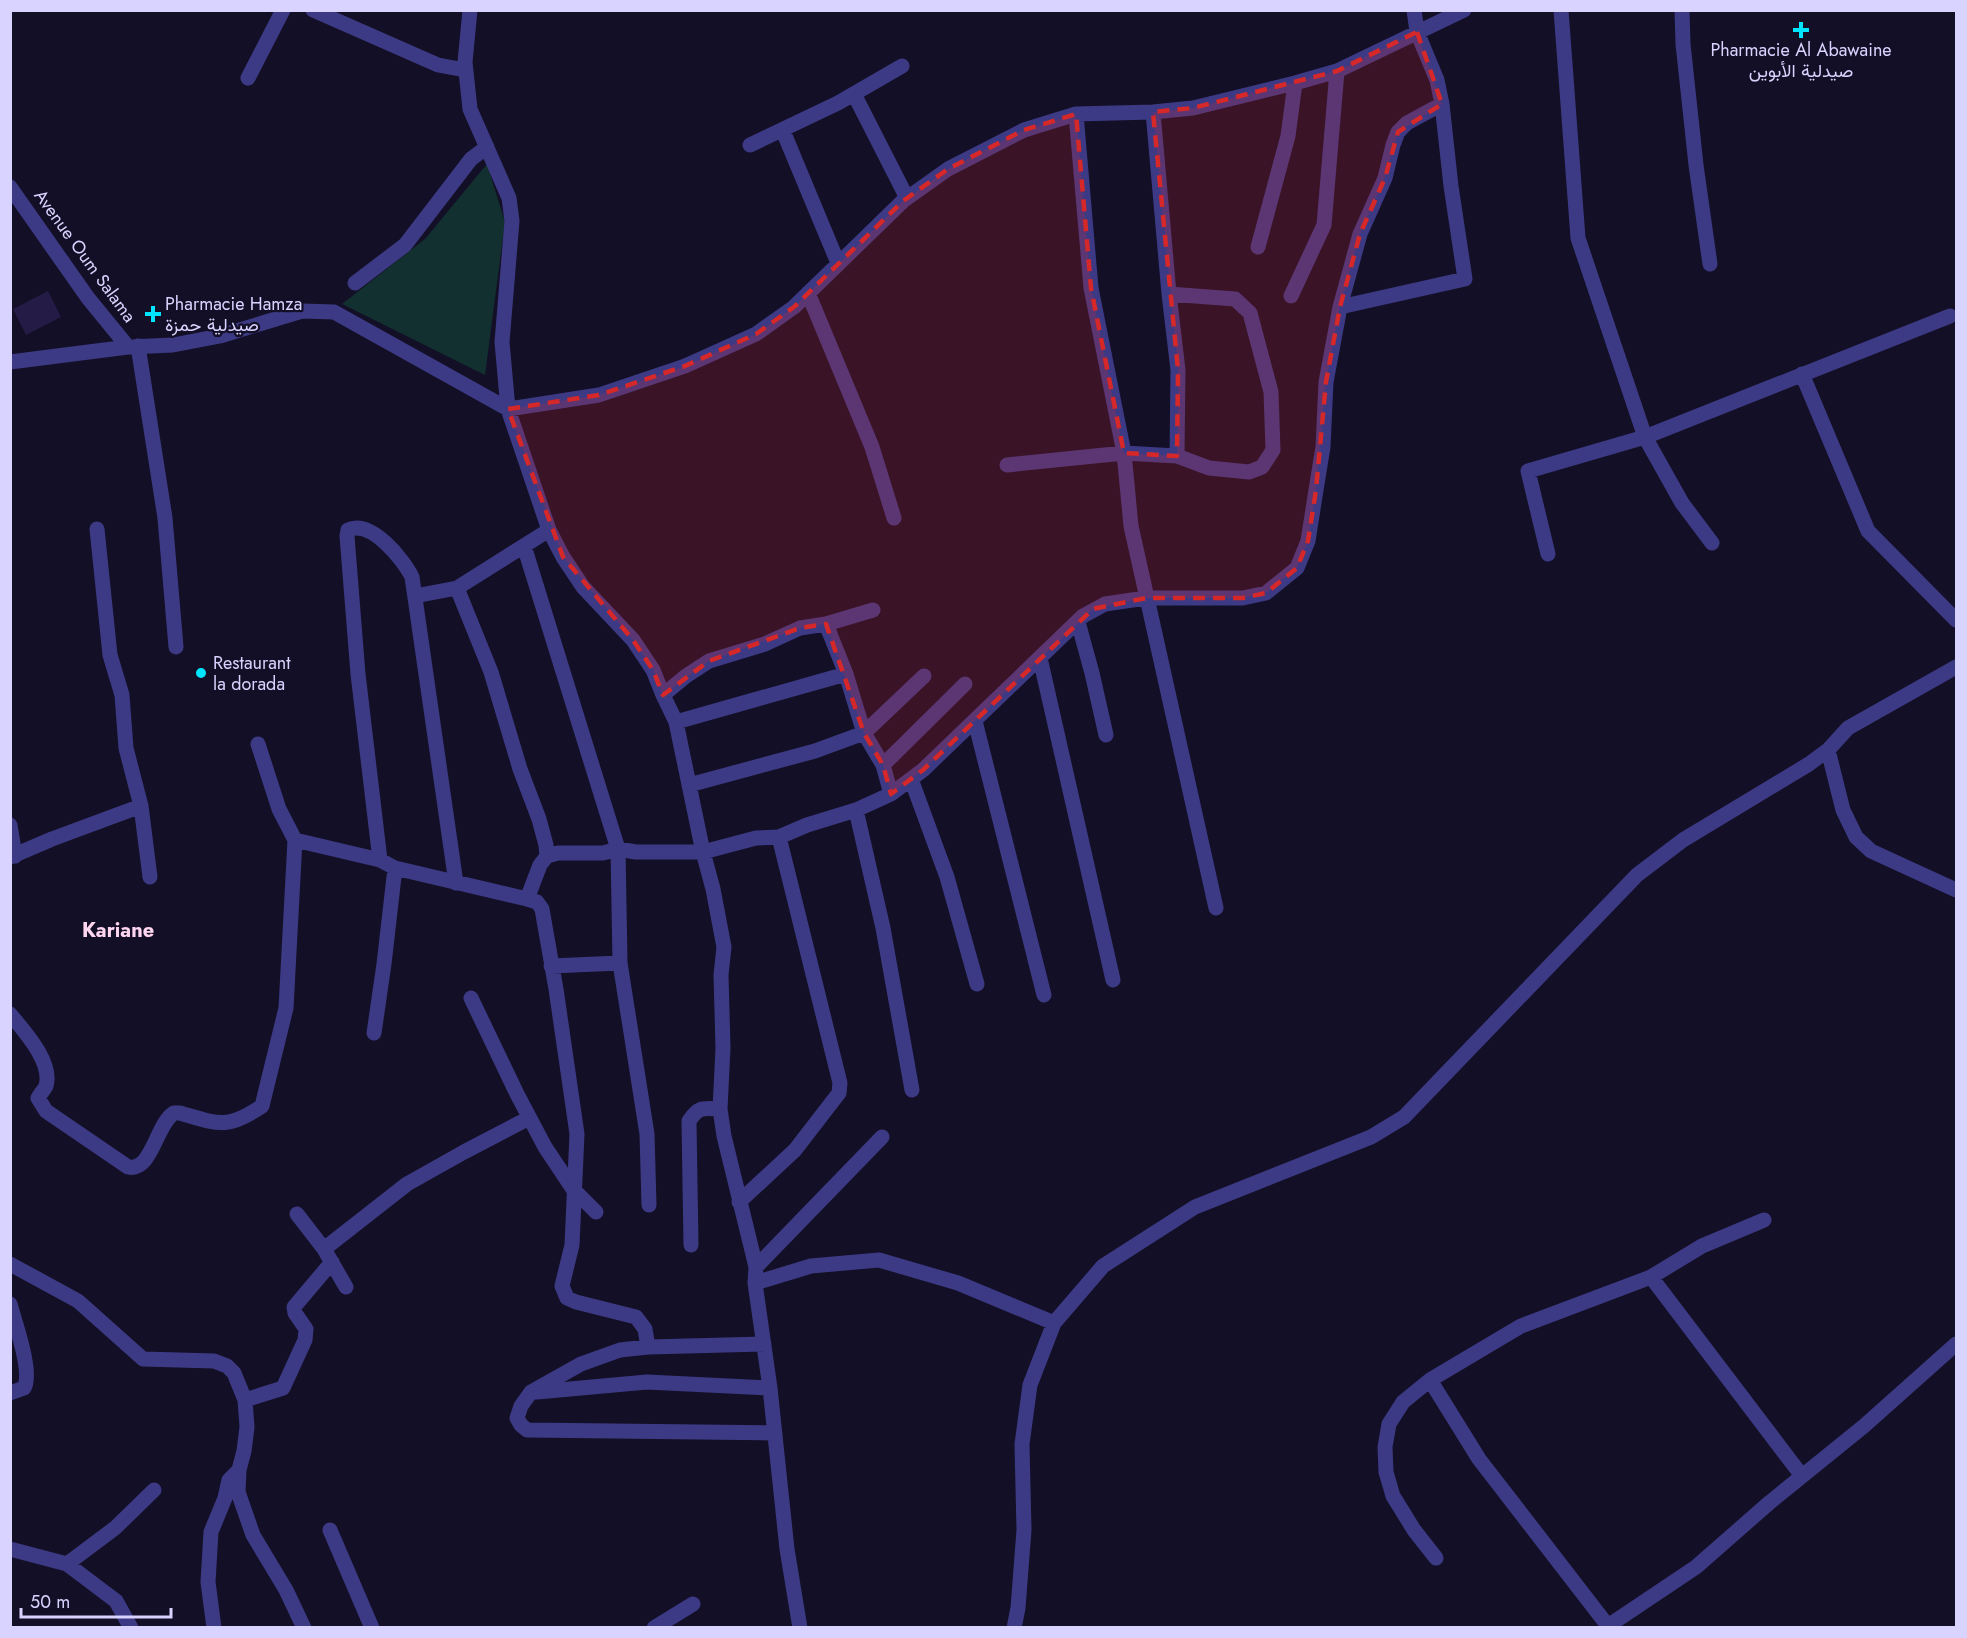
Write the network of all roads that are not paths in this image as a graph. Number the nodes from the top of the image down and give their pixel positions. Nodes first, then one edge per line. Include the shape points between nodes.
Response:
1 (283, 10) edge
2 (313, 10) edge
3 (470, 10) edge
4 (1414, 10) edge
5 (1464, 10) edge
6 (1561, 10) edge
7 (1682, 10) edge
8 (1417, 32) junction
9 (902, 66) dead end
10 (465, 70) junction
11 (1337, 71) junction
12 (248, 78) dead end
13 (1295, 83) junction
14 (854, 94) junction
15 (1442, 104) junction
16 (1153, 112) junction
17 (1076, 114) junction
18 (783, 131) junction
19 (750, 145) dead end
20 (488, 147) junction
21 (10, 187) edge
22 (907, 198) junction
23 (1258, 247) dead end
24 (838, 263) junction
25 (1710, 264) dead end
26 (355, 283) dead end
27 (808, 293) junction
28 (1169, 294) junction
29 (1291, 296) dead end
30 (1340, 307) junction
31 (1950, 316) dead end
32 (133, 347) junction
33 (10, 362) edge
34 (1802, 374) junction
35 (508, 409) junction
36 (1645, 437) junction
37 (1124, 453) junction
38 (1177, 456) junction
39 (1007, 465) dead end
40 (894, 518) dead end
41 (97, 529) dead end
42 (549, 530) junction
43 (1712, 543) dead end
44 (524, 546) junction
45 (1548, 554) dead end
46 (457, 588) junction
47 (415, 596) junction
48 (1146, 598) junction
49 (873, 610) dead end
50 (1956, 620) edge
51 (1078, 622) junction
52 (826, 624) junction
53 (176, 647) dead end
54 (1040, 658) junction
55 (1956, 667) edge
56 (846, 674) junction
57 (924, 676) dead end
58 (965, 684) dead end
59 (663, 695) junction
60 (975, 721) junction
61 (676, 722) junction
62 (864, 733) junction
63 (1106, 735) dead end
64 (258, 744) dead end
65 (1828, 750) junction
66 (883, 765) junction
67 (911, 779) junction
68 (689, 785) junction
69 (891, 794) junction
70 (141, 806) junction
71 (856, 810) junction
72 (10, 825) edge
73 (779, 837) junction
74 (296, 840) junction
75 (618, 849) junction
76 (703, 852) junction
77 (547, 856) junction
78 (13, 857) edge
79 (380, 860) junction
80 (395, 868) junction
81 (150, 877) dead end
82 (456, 883) junction
83 (1956, 890) edge
84 (527, 899) junction
85 (1216, 908) dead end
86 (620, 963) junction
87 (551, 966) junction
88 (1113, 980) dead end
89 (977, 984) dead end
90 (1044, 995) dead end
91 (471, 998) dead end
92 (10, 1014) edge
93 (374, 1033) dead end
94 (912, 1090) dead end
95 (720, 1108) junction
96 (529, 1118) junction
97 (882, 1137) dead end
98 (573, 1189) junction
99 (739, 1202) junction
100 (650, 1206) dead end
101 (596, 1212) dead end
102 (297, 1214) dead end
103 (1764, 1220) dead end
104 (691, 1245) dead end
105 (328, 1256) junction
106 (10, 1264) edge
107 (756, 1267) junction
108 (1651, 1277) junction
109 (755, 1283) junction
110 (346, 1287) dead end
111 (10, 1304) edge
112 (1054, 1323) junction
113 (764, 1344) junction
114 (1956, 1344) edge
115 (648, 1347) junction
116 (1430, 1380) junction
117 (771, 1388) junction
118 (531, 1392) junction
119 (10, 1393) edge
120 (245, 1400) junction
121 (775, 1433) junction
122 (239, 1470) junction
123 (1802, 1476) junction
124 (154, 1490) dead end
125 (330, 1530) dead end
126 (10, 1549) edge
127 (1436, 1558) dead end
128 (66, 1563) junction
129 (693, 1604) dead end
130 (1606, 1627) edge
131 (131, 1628) edge
132 (214, 1628) edge
133 (304, 1628) edge
134 (372, 1628) edge
135 (654, 1628) edge
136 (800, 1628) edge
137 (1014, 1628) edge

1 - 12 street
2 - 10 street via 438,65
3 - 10 street
4 - 8 street
5 - 8 street
6 - 36 street via 1578,238
7 - 25 street via 1696,165
8 - 11 street
8 - 15 street via 1437,80
9 - 14 street
10 - 20 street via 470,109
11 - 13 street
11 - 29 street via 1324,225
13 - 16 street via 1193,108
13 - 23 street via 1288,136
14 - 18 street
14 - 22 street
15 - 30 street via 1398,132 1385,178 1360,234
15 - 30 street via 1465,279
16 - 17 street
16 - 28 street
17 - 22 street via 1024,130 948,169
17 - 37 street via 1091,288
18 - 19 street
18 - 24 street
20 - 26 street via 471,159 405,245
20 - 35 street via 509,198 512,221 502,342
21 - 32 street, Avenue Oum Salama via 88,298
22 - 24 street
24 - 27 street
27 - 35 street via 756,334 685,366 599,395
27 - 40 street via 872,447
28 - 38 street via 1178,370
28 - 38 street via 1235,299 1250,313 1271,392 1272,450 1262,467 1249,472 1209,468
30 - 48 street via 1326,382 1323,447 1308,541 1297,567 1266,592 1243,598
31 - 34 street
32 - 33 street
32 - 35 street via 173,345 220,336 302,311 334,312
32 - 53 street via 165,518
34 - 36 street
34 - 50 street via 1868,531
35 - 42 street
36 - 43 street via 1682,503
36 - 45 street via 1528,471
37 - 38 street
37 - 39 street
37 - 48 street via 1131,526
41 - 70 street via 110,655 122,695 126,748
42 - 44 street
42 - 59 street via 583,586 633,640 654,670
44 - 46 street
44 - 75 street
46 - 47 street
46 - 77 street via 491,672 539,819
47 - 79 street via 412,577 398,555 372,532 348,530 358,674
47 - 82 street
48 - 51 street via 1105,604
48 - 85 street
49 - 52 street
51 - 54 street
51 - 63 street
52 - 56 street
52 - 59 street via 800,628 710,661
54 - 60 street
54 - 88 street
55 - 65 street via 1848,728
56 - 61 street
56 - 62 street
57 - 62 street
58 - 66 street
59 - 61 street
60 - 67 street
60 - 90 street
61 - 68 street
62 - 66 street
62 - 68 street via 815,751
64 - 74 street via 279,809
65 - 83 street via 1843,810 1856,837 1871,851
65 - 112 street via 1683,840 1637,875 1404,1117 1371,1137 1196,1207 1103,1266
66 - 69 street
67 - 69 street
67 - 89 street via 946,877
68 - 76 street
69 - 71 street
70 - 78 street
70 - 81 street
71 - 73 street
71 - 94 street via 883,928
72 - 78 street
73 - 76 street via 756,838
73 - 99 street via 840,1083 839,1093 795,1150
74 - 79 street
74 - 92 street via 286,1008 262,1106 243,1119 219,1125 174,1113 163,1124 148,1157 141,1165 128,1167 46,1110 38,1098 46,1085 45,1066 35,1045
75 - 76 street
75 - 77 street
75 - 86 street
76 - 95 street via 724,947
77 - 84 street
79 - 80 street
80 - 82 street
80 - 93 street
82 - 84 street
84 - 87 street via 537,902 542,909
86 - 87 street
86 - 100 street via 647,1134
87 - 98 street via 577,1134
91 - 96 street
95 - 99 street
95 - 104 street via 701,1108 689,1121
96 - 98 street
96 - 105 street via 407,1184
97 - 107 street
98 - 101 street
98 - 115 street via 572,1245 562,1286 567,1298 636,1317 645,1329
99 - 107 street
102 - 105 street
103 - 108 street via 1702,1246
105 - 110 street
105 - 120 street via 294,1307 306,1329 305,1340 283,1388
106 - 120 street via 78,1301 142,1359 214,1361 226,1366 234,1373
107 - 109 street
108 - 116 street via 1521,1326
108 - 123 street
109 - 112 street via 811,1266 879,1260 958,1283
109 - 113 street
111 - 119 street via 27,1383
112 - 137 street via 1030,1385 1022,1444 1024,1530
113 - 115 street
113 - 117 street
114 - 123 street
115 - 118 street via 620,1350 581,1364
116 - 127 street via 1403,1402 1389,1424 1385,1447 1386,1472 1393,1496
116 - 130 street via 1479,1459
117 - 118 street via 647,1382
117 - 121 street
118 - 121 street via 517,1418 527,1430
120 - 122 street via 247,1427
121 - 136 street
122 - 132 street via 229,1480 211,1532 208,1582
122 - 133 street via 238,1492 253,1534
123 - 130 street via 1696,1567
124 - 128 street via 115,1528
125 - 134 street
126 - 128 street
128 - 131 street via 116,1601
129 - 135 street

